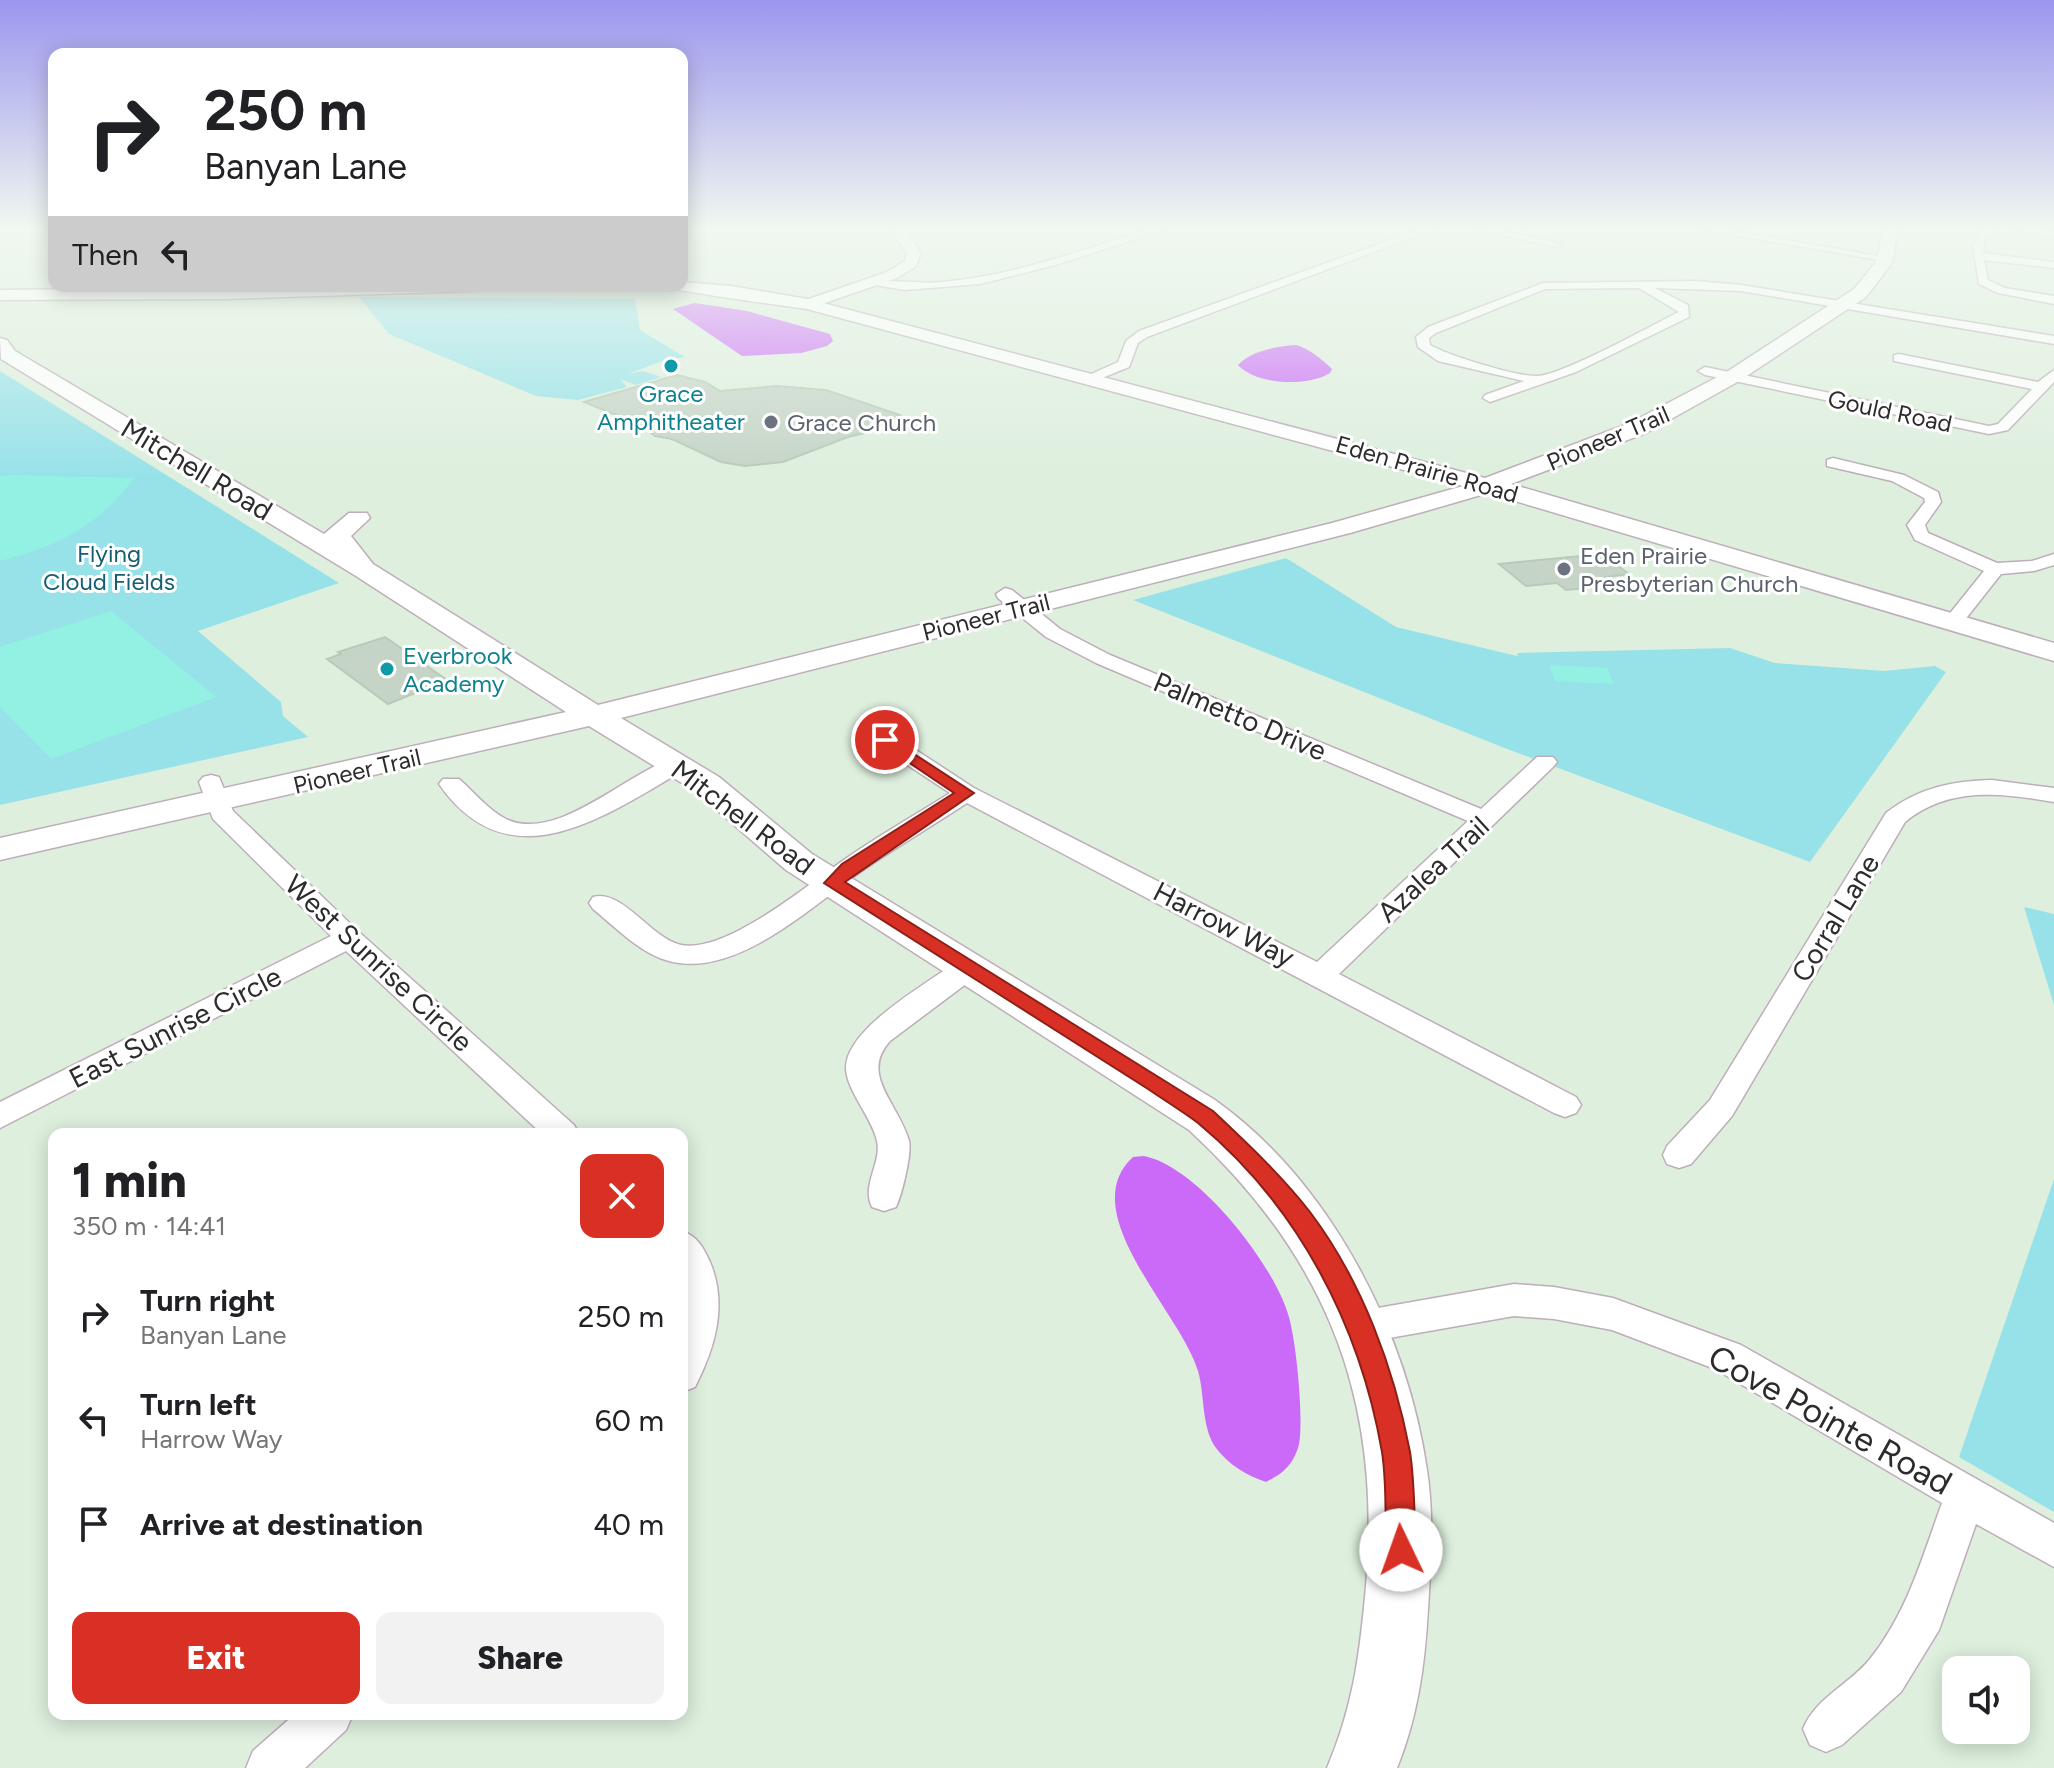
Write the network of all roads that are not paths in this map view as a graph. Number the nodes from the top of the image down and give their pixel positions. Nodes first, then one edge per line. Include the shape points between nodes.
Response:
1 (26, 311) edge
2 (846, 311) edge
3 (1207, 311) edge
4 (1480, 311) edge
5 (1683, 311) edge
6 (1807, 311) edge
7 (1837, 311) edge
8 (1872, 311) edge
9 (18, 315) dead end
10 (1, 335) edge
11 (2054, 340) edge
12 (1899, 358) dead end
13 (1705, 371) junction
14 (2054, 374) edge
15 (1092, 377) junction
16 (1732, 377) junction
17 (1540, 381) junction
18 (2042, 387) junction
19 (1490, 398) dead end
20 (1833, 463) dead end
21 (1479, 478) junction
22 (358, 518) dead end
23 (2054, 559) edge
24 (1995, 569) junction
25 (365, 570) junction
26 (1014, 601) junction
27 (1958, 616) junction
28 (2054, 636) edge
29 (2054, 652) edge
30 (582, 708) junction
31 (885, 740) dead end
32 (1545, 762) dead end
33 (676, 765) junction
34 (451, 784) dead end
35 (214, 792) junction
36 (966, 793) junction
37 (2054, 795) edge
38 (1486, 820) junction
39 (0, 826) edge
40 (0, 849) edge
41 (833, 883) junction
42 (602, 903) dead end
43 (349, 938) junction
44 (968, 968) junction
45 (1321, 975) junction
46 (1565, 1105) dead end
47 (0, 1116) edge
48 (556, 1128) edge
49 (1679, 1155) dead end
50 (884, 1197) dead end
51 (688, 1253) edge
52 (1361, 1327) junction
53 (688, 1366) edge
54 (1965, 1495) junction
55 (2054, 1546) edge
56 (323, 1720) edge
57 (1826, 1729) dead end
58 (270, 1768) edge
59 (1362, 1768) edge

1 - 9 main road
2 - 15 main road, Eden Prairie Road
3 - 15 street via 1143,334 1132,341 1124,364
4 - 17 street via 1432,330 1422,337 1424,347 1443,358
5 - 17 street
6 - 13 main road, Pioneer Trail
7 - 16 main road, Pioneer Trail
8 - 11 street
10 - 25 main road, Mitchell Road via 8,355
12 - 18 street
13 - 16 street, Gould Road
13 - 21 main road, Pioneer Trail
14 - 18 street, Gould Road
15 - 21 main road, Eden Prairie Road
16 - 18 street, Gould Road via 1993,433
16 - 21 main road, Pioneer Trail via 1638,428
17 - 19 street
20 - 24 street via 1925,490 1933,502 1916,525 1921,536
21 - 26 main road, Pioneer Trail
21 - 27 main road, Eden Prairie Road
22 - 25 main road via 336,535
23 - 24 street
24 - 27 street
25 - 30 main road, Mitchell Road
26 - 30 main road, Pioneer Trail
26 - 38 street, Palmetto Drive via 1053,633 1103,659
27 - 28 main road, Eden Prairie Road
27 - 29 main road, Eden Prairie Road
30 - 33 main road, Mitchell Road
30 - 35 main road, Pioneer Trail
31 - 36 street, Harrow Way
32 - 38 street, Azalea Trail
33 - 34 street via 550,829 505,827
33 - 41 main road, Mitchell Road
35 - 39 main road, Pioneer Trail
35 - 40 main road, Pioneer Trail
35 - 43 street, West Sunrise Circle via 222,814
36 - 41 street
36 - 45 street, Harrow Way
37 - 49 street, Corral Lane via 1974,788 1923,798 1906,807 1721,1108
38 - 45 street, Azalea Trail
41 - 42 street via 738,942 692,956 662,948
41 - 44 main road, Mitchell Road
43 - 47 street, East Sunrise Circle
43 - 48 street, West Sunrise Circle
44 - 50 street via 865,1049 861,1070 894,1143
44 - 52 main road, Mitchell Road via 1205,1117 1252,1161 1302,1220
45 - 46 street, Harrow Way
51 - 53 street via 699,1286 700,1325
52 - 54 street, Cove Pointe Road via 1514,1300 1613,1314 1728,1357
52 - 59 main road, Mitchell Road via 1396,1454 1401,1550 1381,1719
54 - 55 street, Cove Pointe Road
54 - 57 street via 1924,1615 1885,1676
56 - 58 street

